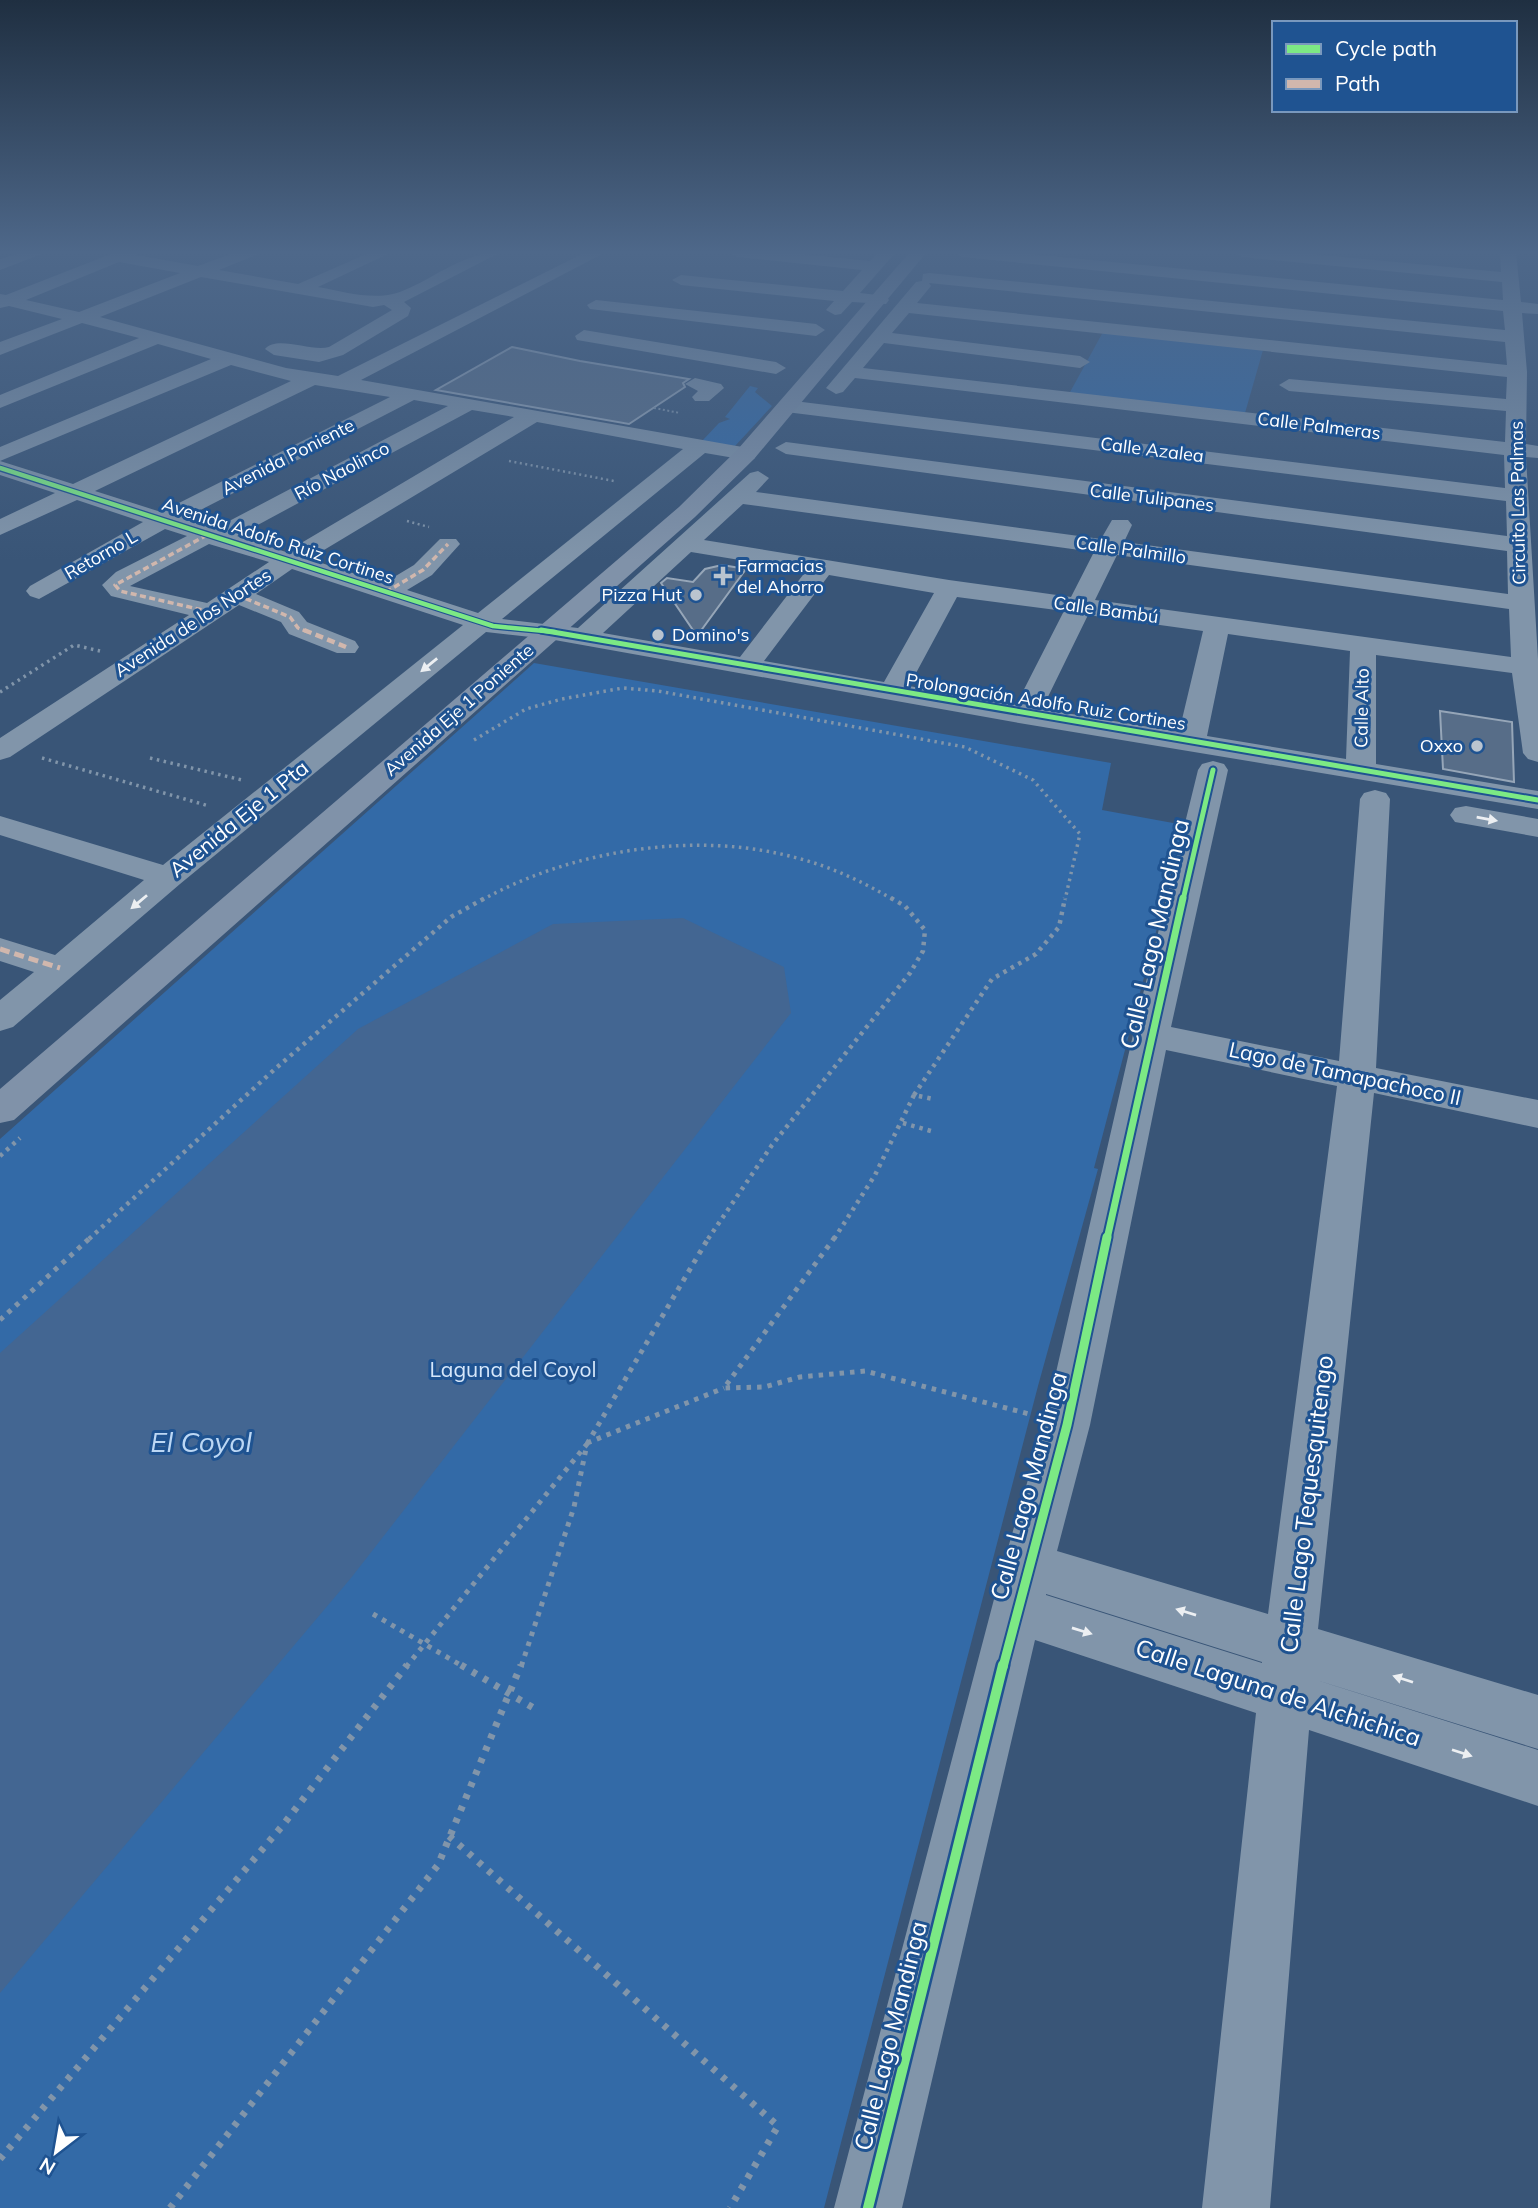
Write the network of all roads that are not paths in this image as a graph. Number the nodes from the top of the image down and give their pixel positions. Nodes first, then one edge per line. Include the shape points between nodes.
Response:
1 (114, 355) edge
2 (210, 355) edge
3 (400, 355) edge
4 (415, 355) edge
5 (751, 355) edge
6 (790, 355) edge
7 (820, 355) edge
8 (864, 355) edge
9 (1024, 355) edge
10 (1084, 355) edge
11 (1301, 355) edge
12 (1359, 355) edge
13 (1516, 355) edge
14 (786, 359) junction
15 (226, 360) junction
16 (1080, 362) junction
17 (850, 372) junction
18 (1517, 372) junction
19 (311, 379) junction
20 (340, 383) junction
21 (1289, 385) junction
22 (361, 386) junction
23 (413, 394) junction
24 (1059, 396) junction
25 (775, 397) junction
26 (0, 402) edge
27 (469, 403) junction
28 (1516, 406) junction
29 (1161, 408) junction
30 (817, 410) junction
31 (533, 415) junction
32 (1278, 421) junction
33 (699, 447) junction
34 (786, 448) junction
35 (1150, 450) junction
36 (1527, 450) edge
37 (746, 454) junction
38 (0, 455) edge
39 (0, 468) edge
40 (76, 492) junction
41 (1132, 496) junction
42 (1517, 496) junction
43 (741, 497) junction
44 (163, 520) junction
45 (0, 528) edge
46 (211, 536) junction
47 (440, 536) road end
48 (688, 544) junction
49 (1519, 545) junction
50 (1111, 547) junction
51 (288, 561) junction
52 (822, 567) junction
53 (949, 588) junction
54 (39, 591) dead end
55 (386, 592) junction
56 (237, 595) junction
57 (1521, 603) junction
58 (1082, 606) junction
59 (211, 612) junction
60 (487, 624) junction
61 (1216, 626) junction
62 (549, 631) junction
63 (581, 639) junction
64 (1363, 646) junction
65 (346, 647) dead end
66 (526, 651) junction
67 (1525, 667) junction
68 (755, 676) junction
69 (892, 692) junction
70 (1025, 715) junction
71 (986, 720) junction
72 (2, 749) edge
73 (1538, 753) edge
74 (1202, 756) junction
75 (1368, 785) junction
76 (1538, 800) edge
77 (0, 825) edge
78 (1538, 828) edge
79 (168, 877) junction
80 (0, 949) edge
81 (60, 968) junction
82 (0, 1019) edge
83 (1151, 1035) junction
84 (1357, 1076) junction
85 (0, 1110) edge
86 (1538, 1114) edge
87 (1022, 1587) junction
88 (1290, 1643) junction
89 (1285, 1694) junction
90 (1538, 1722) edge
91 (1538, 1778) edge
92 (868, 2208) edge
93 (1237, 2208) edge

1 - 26 street
2 - 15 street
3 - 20 street
4 - 22 street
5 - 14 street
6 - 14 street, Avenida Eje 1 Poniente
7 - 25 main road, Avenida Eje 1 Poniente
8 - 17 street
9 - 16 street
10 - 16 street
11 - 21 street
12 - 18 street
13 - 18 street, Circuito Las Palmas
14 - 25 street, Avenida Eje 1 Poniente via 765,382
15 - 19 street
15 - 38 street
16 - 24 street
17 - 24 street, Calle Palmeras
17 - 30 street
18 - 28 street, Circuito Las Palmas
19 - 20 street
19 - 40 street
20 - 22 street
21 - 28 street
21 - 32 street
22 - 23 street
23 - 27 street
23 - 44 street, Avenida Poniente
24 - 29 street, Calle Palmeras
25 - 30 street, Calle Azalea
25 - 37 main road, Avenida Eje 1 Poniente
27 - 31 street
27 - 46 street, Río Naolinco
28 - 36 street, Circuito Las Palmas
29 - 32 street, Calle Palmeras
29 - 35 street
30 - 34 street
30 - 35 street, Calle Azalea
31 - 33 street
31 - 51 street, Avenida de los Nortes
32 - 36 street, Calle Palmeras
33 - 37 street
33 - 60 street, Avenida Eje 1 Pta
34 - 41 street, Calle Tulipanes
34 - 43 street
35 - 41 street
35 - 42 street, Calle Azalea
36 - 42 street, Circuito Las Palmas
37 - 62 main road, Avenida Eje 1 Poniente via 687,512
39 - 40 street, Avenida Adolfo Ruiz Cortines
40 - 44 street, Avenida Adolfo Ruiz Cortines
40 - 45 street
41 - 49 street, Calle Tulipanes
41 - 50 street
42 - 49 street, Circuito Las Palmas
43 - 48 street
43 - 50 street, Calle Palmillo
44 - 46 street, Avenida Adolfo Ruiz Cortines
44 - 54 street, Retorno L
46 - 51 street, Avenida Adolfo Ruiz Cortines
46 - 59 street, Río Naolinco via 115,585 120,591
47 - 55 street via 424,570
48 - 52 street, Calle Bambú
48 - 63 street
49 - 57 street, Circuito Las Palmas
50 - 57 street, Calle Palmillo
50 - 58 street
51 - 55 street, Avenida Adolfo Ruiz Cortines
51 - 56 street, Avenida de los Nortes
52 - 53 street, Calle Bambú
52 - 68 street
53 - 58 street, Calle Bambú
53 - 69 street
55 - 60 street, Avenida Adolfo Ruiz Cortines
56 - 59 street, Avenida de los Nortes
56 - 65 street via 290,617 298,628
57 - 67 street, Circuito Las Palmas
58 - 61 street, Calle Bambú
58 - 70 street
59 - 72 street, Avenida de los Nortes
60 - 62 street, Avenida Adolfo Ruiz Cortines
60 - 66 street, Avenida Adolfo Ruiz Cortines
60 -> 79 street, Avenida Eje 1 Pta
61 - 64 street, Calle Bambú
61 - 74 street, Calle Lago Mandinga
62 - 63 street, Prolongación Adolfo Ruiz Cortines
62 - 66 main road, Avenida Eje 1 Poniente
63 - 68 street, Prolongación Adolfo Ruiz Cortines
64 - 67 street, Calle Bambú
64 - 75 street, Calle Alto
66 - 68 street, Prolongación Adolfo Ruiz Cortines
66 - 85 main road, Avenida Eje 1 Poniente
67 - 73 street, Circuito Las Palmas
68 - 69 street, Prolongación Adolfo Ruiz Cortines
68 - 71 street, Prolongación Adolfo Ruiz Cortines
69 - 71 street, Prolongación Adolfo Ruiz Cortines
70 - 71 street, Prolongación Adolfo Ruiz Cortines
70 - 74 street, Prolongación Adolfo Ruiz Cortines
71 - 74 street, Prolongación Adolfo Ruiz Cortines
74 - 75 street, Prolongación Adolfo Ruiz Cortines
74 - 83 street, Calle Lago Mandinga
75 - 76 street, Prolongación Adolfo Ruiz Cortines
75 -> 78 street, Prolongación Adolfo Ruiz Cortines
75 - 84 street, Calle Lago Tequesquitengo
77 - 79 street
79 -> 81 street, Avenida Eje 1 Pta
80 - 81 street
81 - 82 street, Avenida Eje 1 Pta
83 - 84 street, Lago de Tamapachoco II
83 - 87 street, Calle Lago Mandinga via 1067,1425
84 - 86 street, Lago de Tamapachoco II
84 - 88 street, Calle Lago Tequesquitengo
88 -> 87 street
87 -> 89 street, Calle Laguna de Alchichica
87 - 92 street, Calle Lago Mandinga
88 - 89 street, Calle Lago Tequesquitengo
90 -> 88 street
89 -> 91 street, Calle Laguna de Alchichica
89 - 93 street, Calle Lago Tequesquitengo

